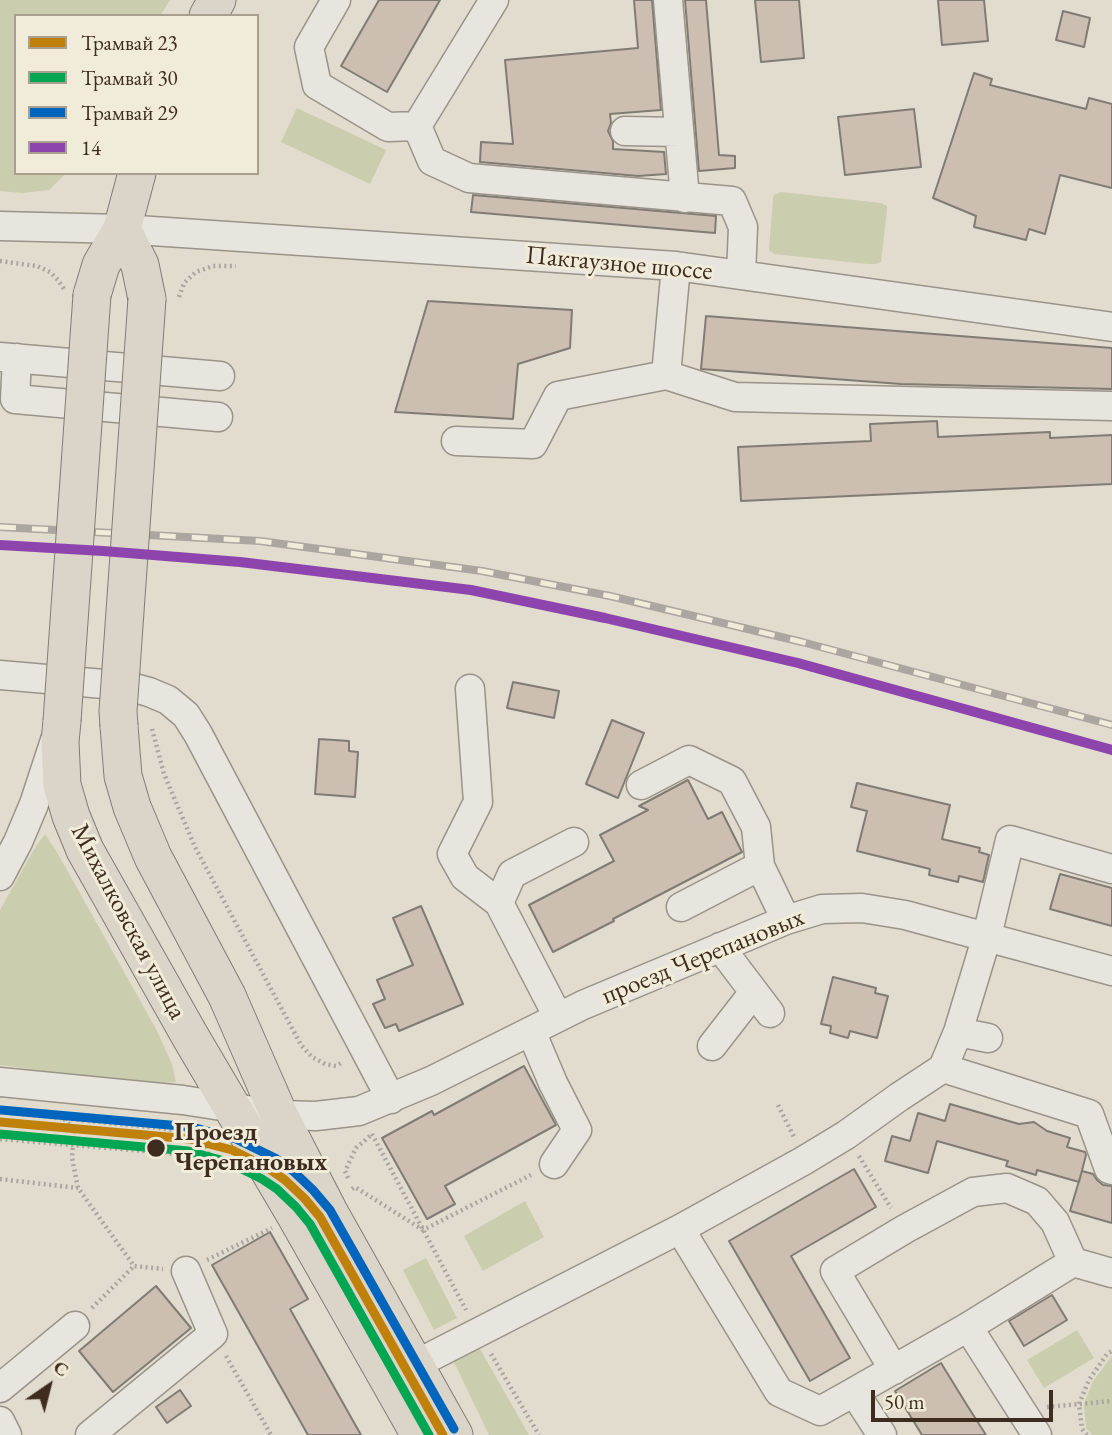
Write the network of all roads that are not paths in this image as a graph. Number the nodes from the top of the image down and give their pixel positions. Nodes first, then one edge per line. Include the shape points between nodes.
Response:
1 (336, 0) edge
2 (494, 0) edge
3 (668, 0) edge
4 (417, 126) junction
5 (625, 131) dead end
6 (679, 132) junction
7 (136, 175) edge
8 (685, 198) junction
9 (0, 226) edge
10 (122, 229) junction
11 (676, 267) junction
12 (741, 275) junction
13 (1112, 327) edge
14 (8, 357) edge
15 (115, 367) junction
16 (666, 375) junction
17 (220, 376) dead end
18 (1112, 406) edge
19 (112, 407) junction
20 (218, 416) dead end
21 (456, 440) dead end
22 (0, 675) edge
23 (470, 689) dead end
24 (62, 721) junction
25 (641, 785) dead end
26 (575, 842) dead end
27 (760, 866) junction
28 (1112, 869) edge
29 (0, 876) edge
30 (499, 903) junction
31 (681, 907) dead end
32 (786, 920) junction
33 (987, 936) junction
34 (720, 947) junction
35 (1112, 971) edge
36 (558, 1017) junction
37 (531, 1031) junction
38 (958, 1032) junction
39 (988, 1038) dead end
40 (712, 1046) dead end
41 (943, 1068) junction
42 (0, 1082) edge
43 (391, 1098) junction
44 (232, 1107) junction
45 (279, 1115) junction
46 (554, 1164) road end
47 (1112, 1170) edge
48 (680, 1229) junction
49 (1073, 1262) junction
50 (186, 1271) road end
51 (1112, 1273) edge
52 (75, 1326) road end
53 (968, 1327) junction
54 (894, 1370) junction
55 (401, 1372) junction
56 (0, 1388) edge
57 (854, 1392) junction
58 (0, 1421) edge
59 (7, 1435) edge
60 (90, 1435) edge
61 (419, 1435) edge
62 (454, 1435) edge
63 (882, 1435) edge
64 (1037, 1435) edge

1 - 4 street via 309,47 317,85 388,127
2 - 4 street
3 - 6 street
4 - 8 street via 432,161 469,178
5 - 6 street
6 - 8 street
7 - 10 main road
8 - 12 street via 732,201 743,227
9 - 10 street
10 - 11 street, Пакгаузное шоссе
10 - 24 main road, Михалковская улица, bridge via 79,294
10 - 45 main road, Михалковская улица, bridge via 162,300 118,711 135,727 123,776 153,857 227,996
11 - 12 street, Пакгаузное шоссе
11 - 16 street
12 - 13 street, Пакгаузное шоссе
14 - 15 street
14 - 19 street via 15,399
15 - 17 street
15 - 19 street
16 - 18 street via 735,397
16 - 21 street via 558,396 533,444
19 - 20 street
22 - 43 street via 127,686 168,700 186,715
23 - 30 street via 478,802 452,854 465,877
24 - 29 street via 34,804
24 - 44 main road, Михалковская улица via 62,785 85,850
25 - 27 street via 689,760 732,781 756,827
26 - 30 street via 512,874
27 - 31 street
27 - 32 street
28 - 33 street via 1010,840
30 - 36 street
32 - 33 street, проезд Черепановых via 822,909 862,908
32 - 34 street, проезд Черепановых
33 - 35 street, проезд Черепановых
33 - 38 street
34 - 36 street, проезд Черепановых
34 - 40 street via 762,1003
36 - 37 street, проезд Черепановых
37 - 43 street, проезд Черепановых
37 - 46 street via 577,1130
38 - 39 street
38 - 41 street
41 - 47 street via 1089,1114
41 - 48 street via 846,1135
42 - 44 street, проезд Черепановых
43 - 45 street, проезд Черепановых via 359,1111
44 - 45 street, проезд Черепановых
44 - 55 main road, Михалковская улица via 296,1216
45 - 55 main road, Михалковская улица via 329,1212
48 - 55 street
48 - 57 street via 779,1392 820,1411
49 - 51 street
49 - 53 street
49 - 54 street via 1055,1222 1037,1201 1007,1188 973,1192 835,1271
50 - 60 street via 213,1334
52 - 56 street
53 - 54 street
53 - 64 street
54 - 57 street
55 - 61 main road, Михалковская улица
55 - 62 main road, Михалковская улица
57 - 63 street
58 - 59 street

